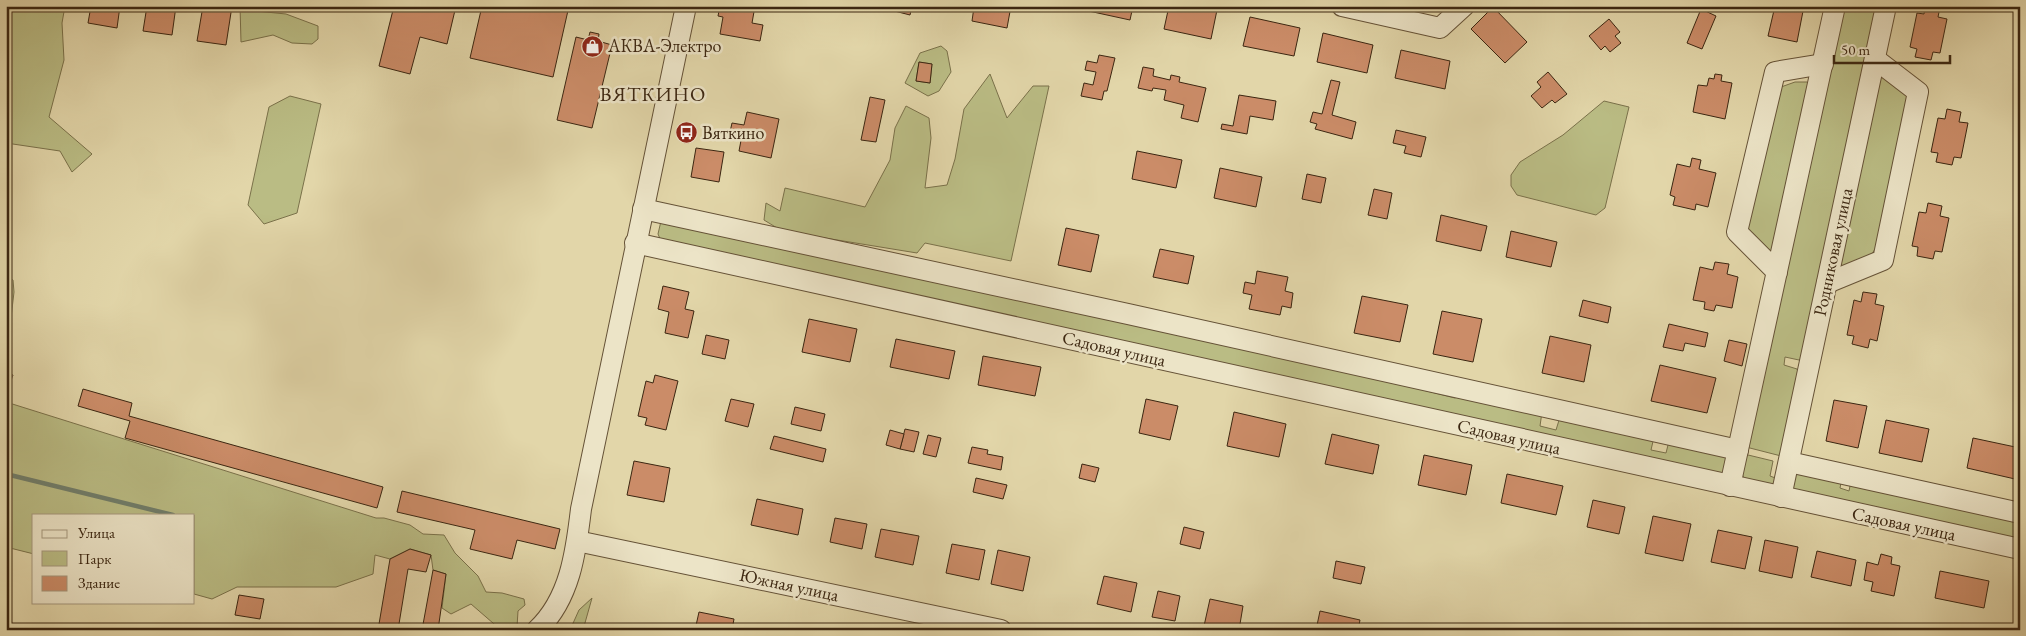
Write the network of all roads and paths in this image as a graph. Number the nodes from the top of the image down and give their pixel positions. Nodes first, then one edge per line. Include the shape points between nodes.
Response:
1 (686, 6) edge
2 (1342, 6) edge
3 (1464, 6) edge
4 (1835, 6) edge
5 (1886, 6) edge
6 (1875, 59) junction
7 (1823, 64) junction
8 (643, 209) junction
9 (635, 243) junction
10 (1777, 272) junction
11 (1827, 283) junction
12 (1738, 450) junction
13 (1789, 462) junction
14 (1730, 486) junction
15 (1781, 497) junction
16 (2020, 514) edge
17 (577, 541) junction
18 (2020, 549) edge
19 (537, 630) edge
20 (1001, 630) edge

1 - 8 street
2 - 3 street via 1440,28
4 - 7 street
5 - 6 street, Родниковая улица
6 - 11 street, Родниковая улица
6 - 11 street via 1918,92 1883,260
7 - 10 street
7 - 10 street via 1775,72 1737,232
8 - 9 street
8 - 12 street
9 - 14 street, Садовая улица
9 - 17 street
10 - 12 street
11 - 13 street, Родниковая улица
12 - 14 street
13 - 15 street, Родниковая улица
13 - 16 street
14 - 15 street, Садовая улица
15 - 18 street, Садовая улица
17 - 19 street via 562,595 549,619
17 - 20 street, Южная улица

